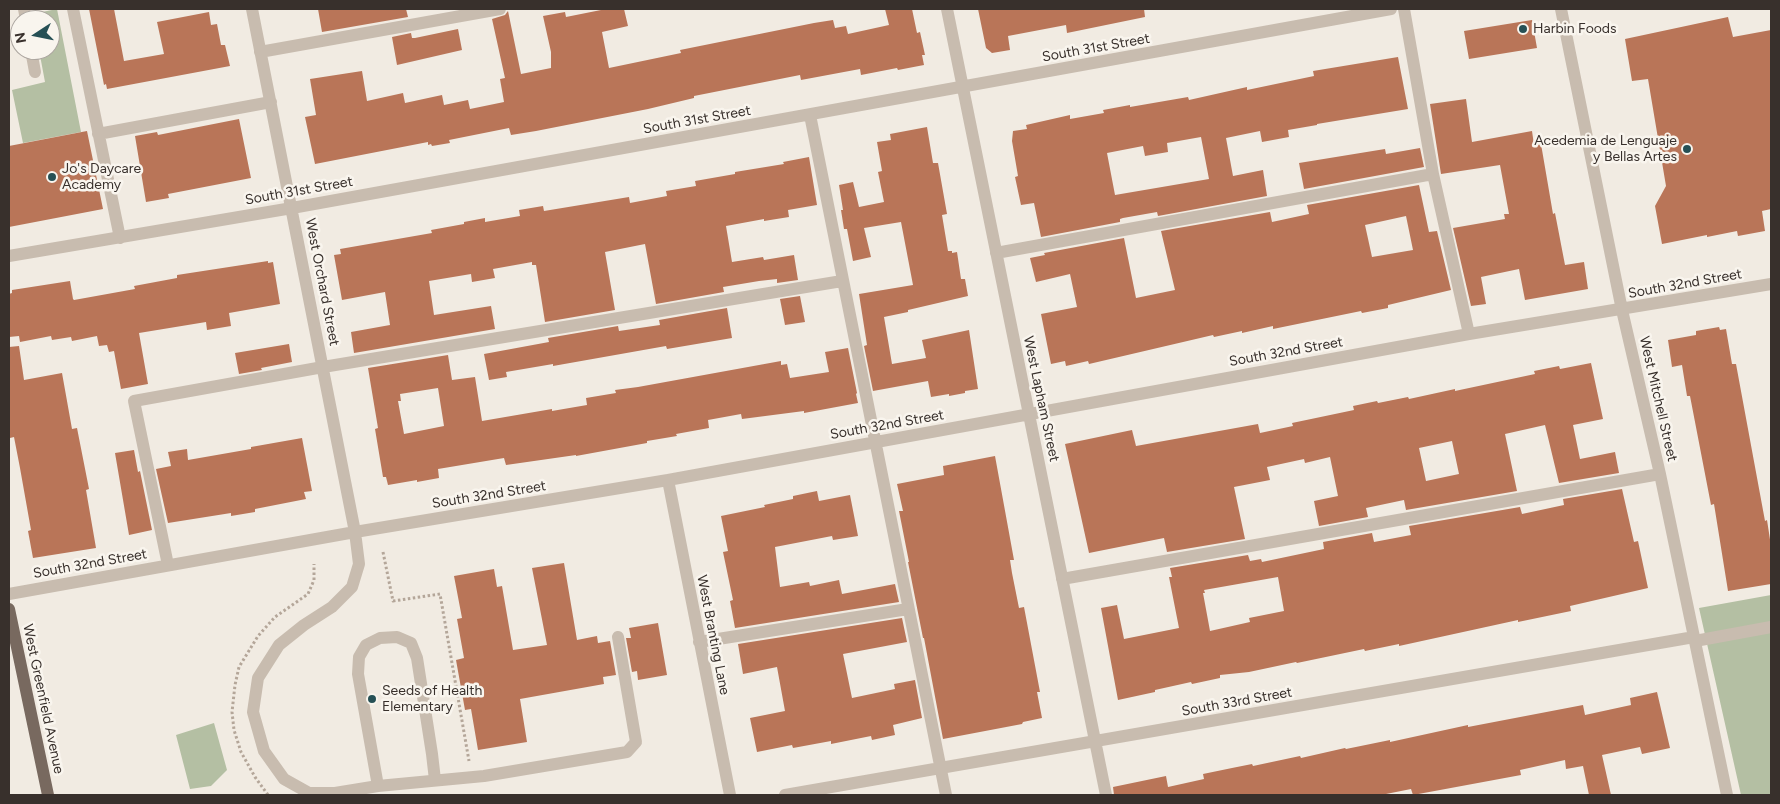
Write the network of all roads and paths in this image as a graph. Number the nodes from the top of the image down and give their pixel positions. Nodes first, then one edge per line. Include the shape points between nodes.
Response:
1 (73, 9) edge
2 (252, 9) edge
3 (500, 9) edge
4 (947, 9) edge
5 (1390, 9) edge
6 (1404, 9) edge
7 (1561, 9) edge
8 (260, 52) junction
9 (33, 60) edge
10 (35, 72) dead end
11 (963, 87) junction
12 (271, 102) junction
13 (810, 115) junction
14 (98, 134) junction
15 (1433, 174) junction
16 (292, 208) junction
17 (120, 238) junction
18 (996, 254) junction
19 (9, 256) edge
20 (842, 281) junction
21 (1771, 284) edge
22 (1622, 310) junction
23 (1470, 334) junction
24 (323, 367) junction
25 (1030, 414) junction
26 (874, 443) junction
27 (1660, 474) junction
28 (668, 480) junction
29 (355, 532) junction
30 (383, 552) dead end
31 (168, 566) junction
32 (1062, 580) junction
33 (9, 594) edge
34 (9, 609) edge
35 (908, 609) junction
36 (1771, 627) edge
37 (618, 637) dead end
38 (1695, 639) junction
39 (699, 642) junction
40 (1095, 742) junction
41 (476, 762) dead end
42 (940, 769) junction
43 (435, 780) junction
44 (378, 786) junction
45 (48, 795) edge
46 (730, 795) edge
47 (785, 795) edge
48 (946, 795) edge
49 (1106, 795) edge
50 (1727, 795) edge

1 - 14 street
2 - 8 street, West Orchard Street
3 - 8 street
4 - 11 street, West Lapham Street
5 - 11 street, South 31st Street
6 - 15 street
7 - 22 street, West Mitchell Street
8 - 12 street, West Orchard Street
9 - 10 street
11 - 13 street, South 31st Street
11 - 18 street, West Lapham Street
12 - 14 street
12 - 16 street, West Orchard Street
13 - 16 street, South 31st Street
13 - 20 street
14 - 17 street
15 - 18 street
15 - 23 street
16 - 17 street, South 31st Street
16 - 24 street, West Orchard Street
17 - 19 street, South 31st Street
18 - 25 street, West Lapham Street
20 - 24 street
20 - 26 street
21 - 22 street, South 32nd Street
22 - 23 street, South 32nd Street
22 - 27 street, West Mitchell Street
23 - 25 street, South 32nd Street
24 - 29 street, West Orchard Street
24 - 31 street via 134,402
25 - 26 street, South 32nd Street
25 - 32 street, West Lapham Street
26 - 28 street, South 32nd Street
26 - 35 street
27 - 32 street
27 - 38 street, West Mitchell Street
28 - 29 street, South 32nd Street
28 - 39 street, West Branting Lane
29 - 31 street, South 32nd Street
29 - 44 street, West Orchard Street via 359,564 352,587 332,607 279,645 258,678 253,712 264,751 284,780 309,793 335,793
30 - 41 path via 393,601 440,594 469,763
31 - 33 street, South 32nd Street
32 - 40 street, West Lapham Street
34 - 45 main road, West Greenfield Avenue
35 - 39 street
35 - 42 street
36 - 38 street, South 33rd Street
37 - 43 street, West Orchard Street via 636,742 627,752 484,776
38 - 40 street, South 33rd Street
38 - 50 street, West Mitchell Street
39 - 46 street, West Branting Lane
40 - 42 street, South 33rd Street
40 - 49 street, West Lapham Street
42 - 47 street, South 33rd Street
42 - 48 street
43 - 44 street, West Orchard Street
43 - 44 street via 417,658 411,643 397,638 380,638 366,645 362,651 358,674

